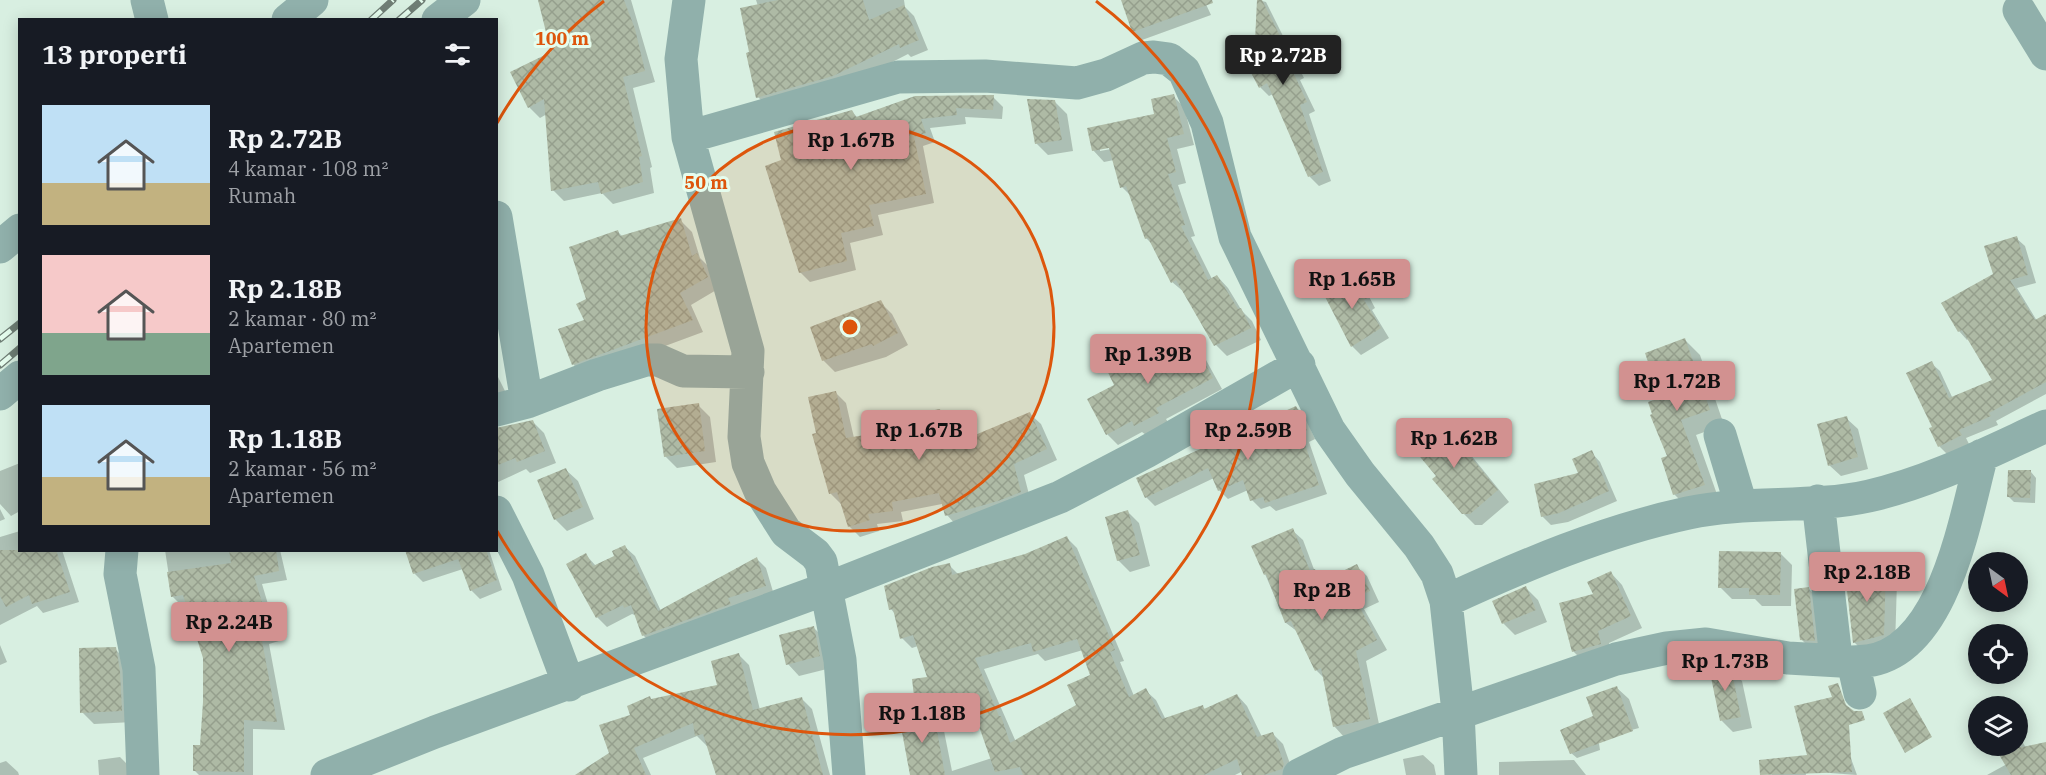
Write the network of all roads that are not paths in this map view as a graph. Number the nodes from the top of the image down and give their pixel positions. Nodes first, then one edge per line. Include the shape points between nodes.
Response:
1 (147, 0) edge
2 (312, 0) edge
3 (689, 0) edge
4 (2019, 10) dead end
5 (152, 18) edge
6 (290, 18) edge
7 (2046, 54) edge
8 (688, 137) junction
9 (18, 232) edge
10 (498, 242) edge
11 (0, 247) edge
12 (503, 303) edge
13 (1299, 365) junction
14 (748, 372) junction
15 (18, 379) edge
16 (0, 394) edge
17 (512, 406) edge
18 (2046, 426) edge
19 (1720, 435) dead end
20 (1982, 455) junction
21 (1818, 501) junction
22 (1741, 506) junction
23 (498, 516) edge
24 (122, 552) edge
25 (828, 588) junction
26 (1446, 601) junction
27 (1851, 672) junction
28 (568, 685) junction
29 (1458, 712) junction
30 (143, 775) edge
31 (327, 775) edge
32 (849, 775) edge
33 (1299, 775) edge
34 (1461, 775) edge

1 - 5 street
2 - 6 street
3 - 8 street via 681,59
4 - 7 street
8 - 13 street via 898,77 985,76 1077,83 1143,58 1169,59 1184,71 1198,97 1208,123 1235,237
8 - 14 street via 747,344
9 - 11 street
10 - 12 street
12 - 17 street
13 - 25 street via 1060,497
13 - 26 street via 1329,430 1419,546 1437,574
14 - 17 street via 683,371 658,360 646,360
14 - 25 street via 744,437 748,463 786,532 821,562
15 - 16 street
18 - 20 street
19 - 22 street
20 - 21 street via 1917,483 1867,496
20 - 27 street via 1960,536 1930,616 1896,650
21 - 22 street
21 - 27 street via 1833,651
22 - 26 street via 1689,512 1616,533 1542,557
23 - 28 street via 528,575
24 - 30 street via 120,574 139,669
25 - 28 street
25 - 32 street via 840,660
26 - 29 street
27 - 29 street via 1706,644 1616,659
28 - 31 street
29 - 33 street via 1343,753
29 - 34 street

